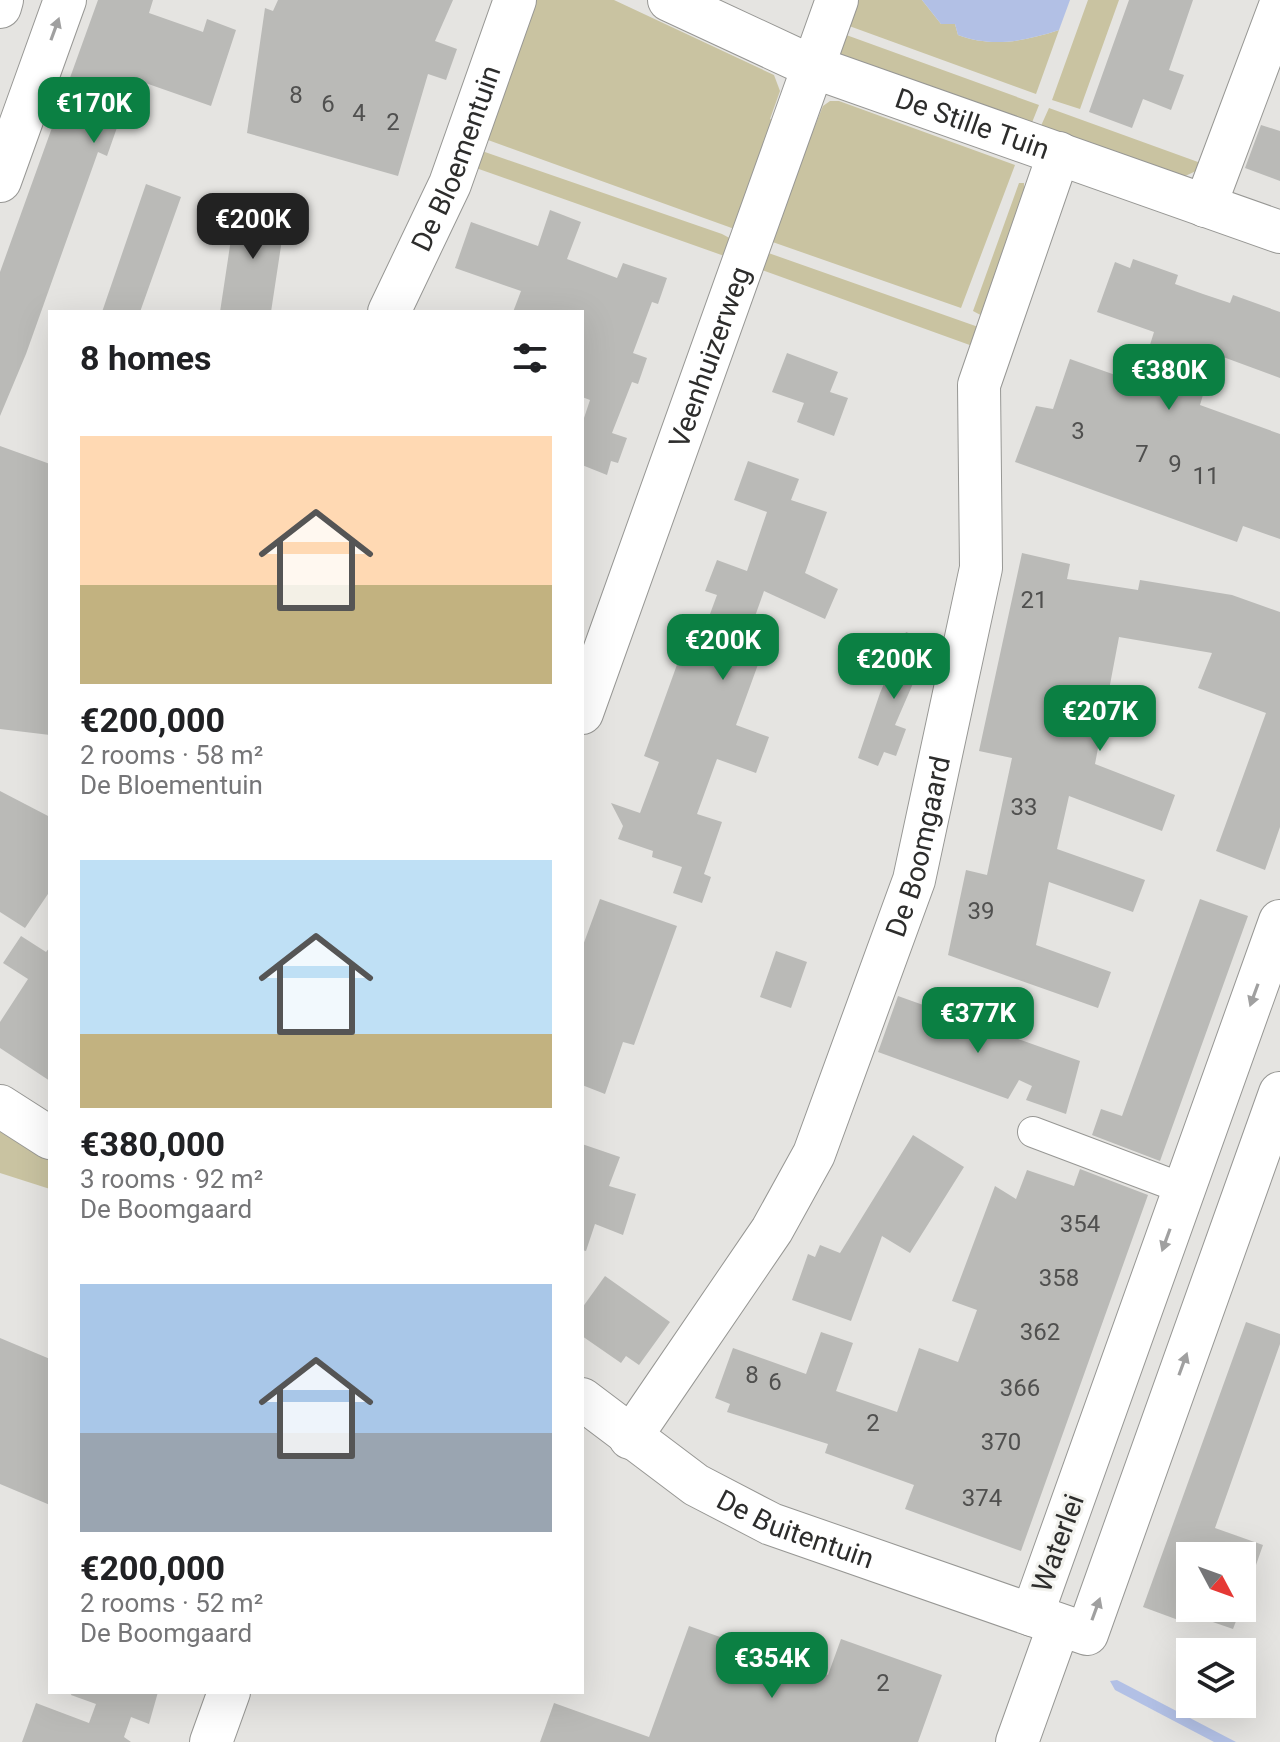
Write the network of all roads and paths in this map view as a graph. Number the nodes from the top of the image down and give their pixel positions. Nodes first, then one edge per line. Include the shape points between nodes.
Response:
1 (2, 0) edge
2 (65, 0) edge
3 (515, 0) edge
4 (669, 0) edge
5 (837, 0) edge
6 (0, 7) edge
7 (1276, 22) edge
8 (813, 67) junction
9 (1059, 153) junction
10 (0, 181) edge
11 (1205, 206) junction
12 (1280, 232) edge
13 (390, 310) edge
14 (584, 707) edge
15 (1280, 921) edge
16 (1280, 1093) edge
17 (0, 1106) edge
18 (1033, 1132) dead end
19 (48, 1137) edge
20 (1184, 1189) junction
21 (584, 1401) edge
22 (630, 1438) junction
23 (1046, 1620) junction
24 (228, 1694) edge
25 (211, 1742) edge
26 (1017, 1742) edge

1 - 6 street
10 -> 2 street
3 - 13 street, De Bloementuin via 450,184
4 - 8 street, De Stille Tuin
5 - 8 street, Veenhuizerweg
7 - 11 street
8 - 9 street, De Stille Tuin
8 - 14 street, Veenhuizerweg
9 - 11 street, De Stille Tuin
9 - 22 street, De Boomgaard via 979,385 981,568 914,880 814,1154 772,1230
11 - 12 street, De Stille Tuin
15 -> 20 street, Waterlei
23 -> 16 street, Waterlei via 1087,1634
17 - 19 street
18 - 20 street
20 -> 23 street, Waterlei
21 - 22 street, De Buitentuin
22 - 23 street, De Buitentuin via 696,1485 771,1524
23 - 26 street
24 - 25 street

